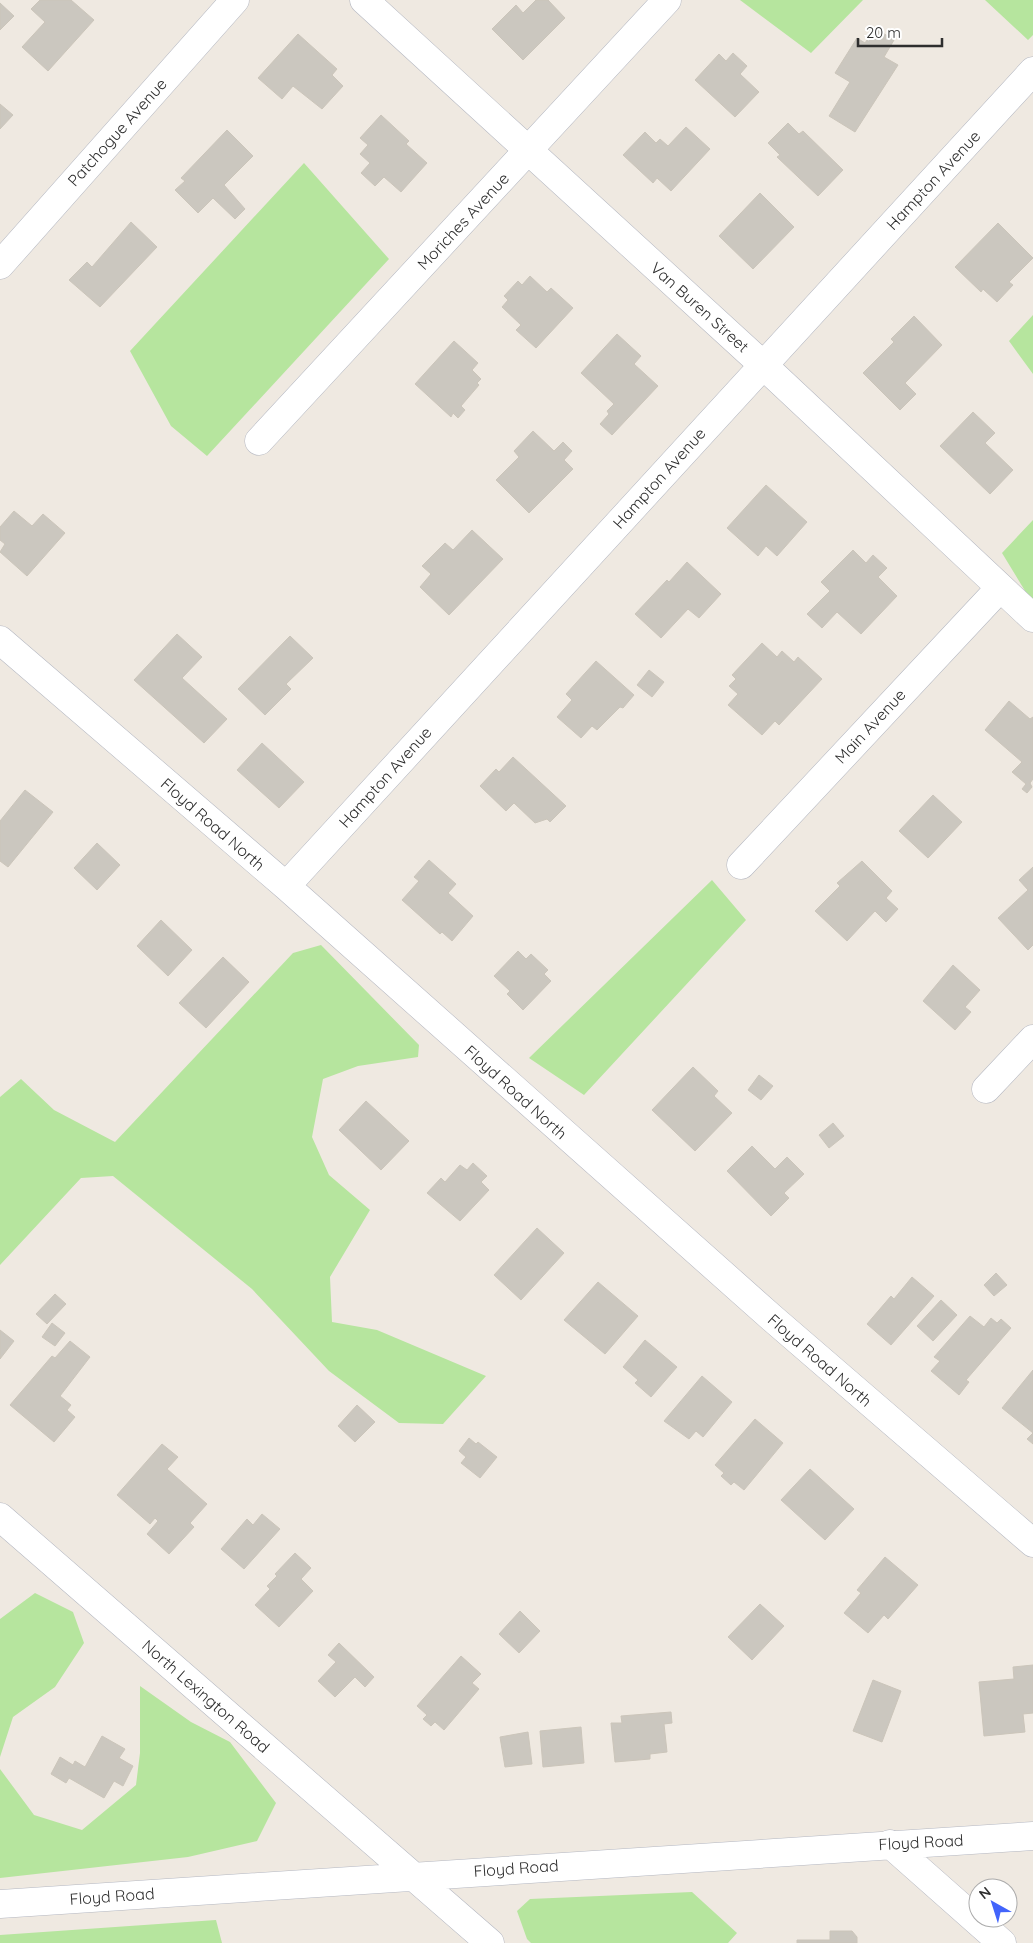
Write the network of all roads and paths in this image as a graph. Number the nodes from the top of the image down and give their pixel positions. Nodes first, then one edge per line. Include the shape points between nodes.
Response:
1 (235, 0) edge
2 (364, 0) edge
3 (667, 0) edge
4 (1033, 71) edge
5 (528, 151) junction
6 (0, 265) edge
7 (763, 365) junction
8 (259, 441) dead end
9 (1000, 588) junction
10 (1033, 618) edge
11 (0, 640) edge
12 (741, 865) dead end
13 (286, 886) junction
14 (1033, 1038) edge
15 (986, 1089) dead end
16 (0, 1517) edge
17 (1033, 1543) edge
18 (1033, 1836) edge
19 (890, 1844) junction
20 (412, 1875) junction
21 (0, 1904) edge
22 (490, 1943) edge
23 (1002, 1943) edge

1 - 6 street, Patchogue Avenue
2 - 5 street, Van Buren Street
3 - 5 street, Moriches Avenue
4 - 7 street, Hampton Avenue
5 - 7 street, Van Buren Street
5 - 8 street, Moriches Avenue
7 - 9 street, Van Buren Street
7 - 13 street, Hampton Avenue
9 - 10 street, Van Buren Street
9 - 12 street, Main Avenue
11 - 13 street, Floyd Road North
13 - 17 street, Floyd Road North via 772,1318
14 - 15 street
16 - 20 street, North Lexington Road
18 - 19 street, Floyd Road
19 - 20 street, Floyd Road
19 - 23 street
20 - 21 street, Floyd Road
20 - 22 street, North Lexington Road

